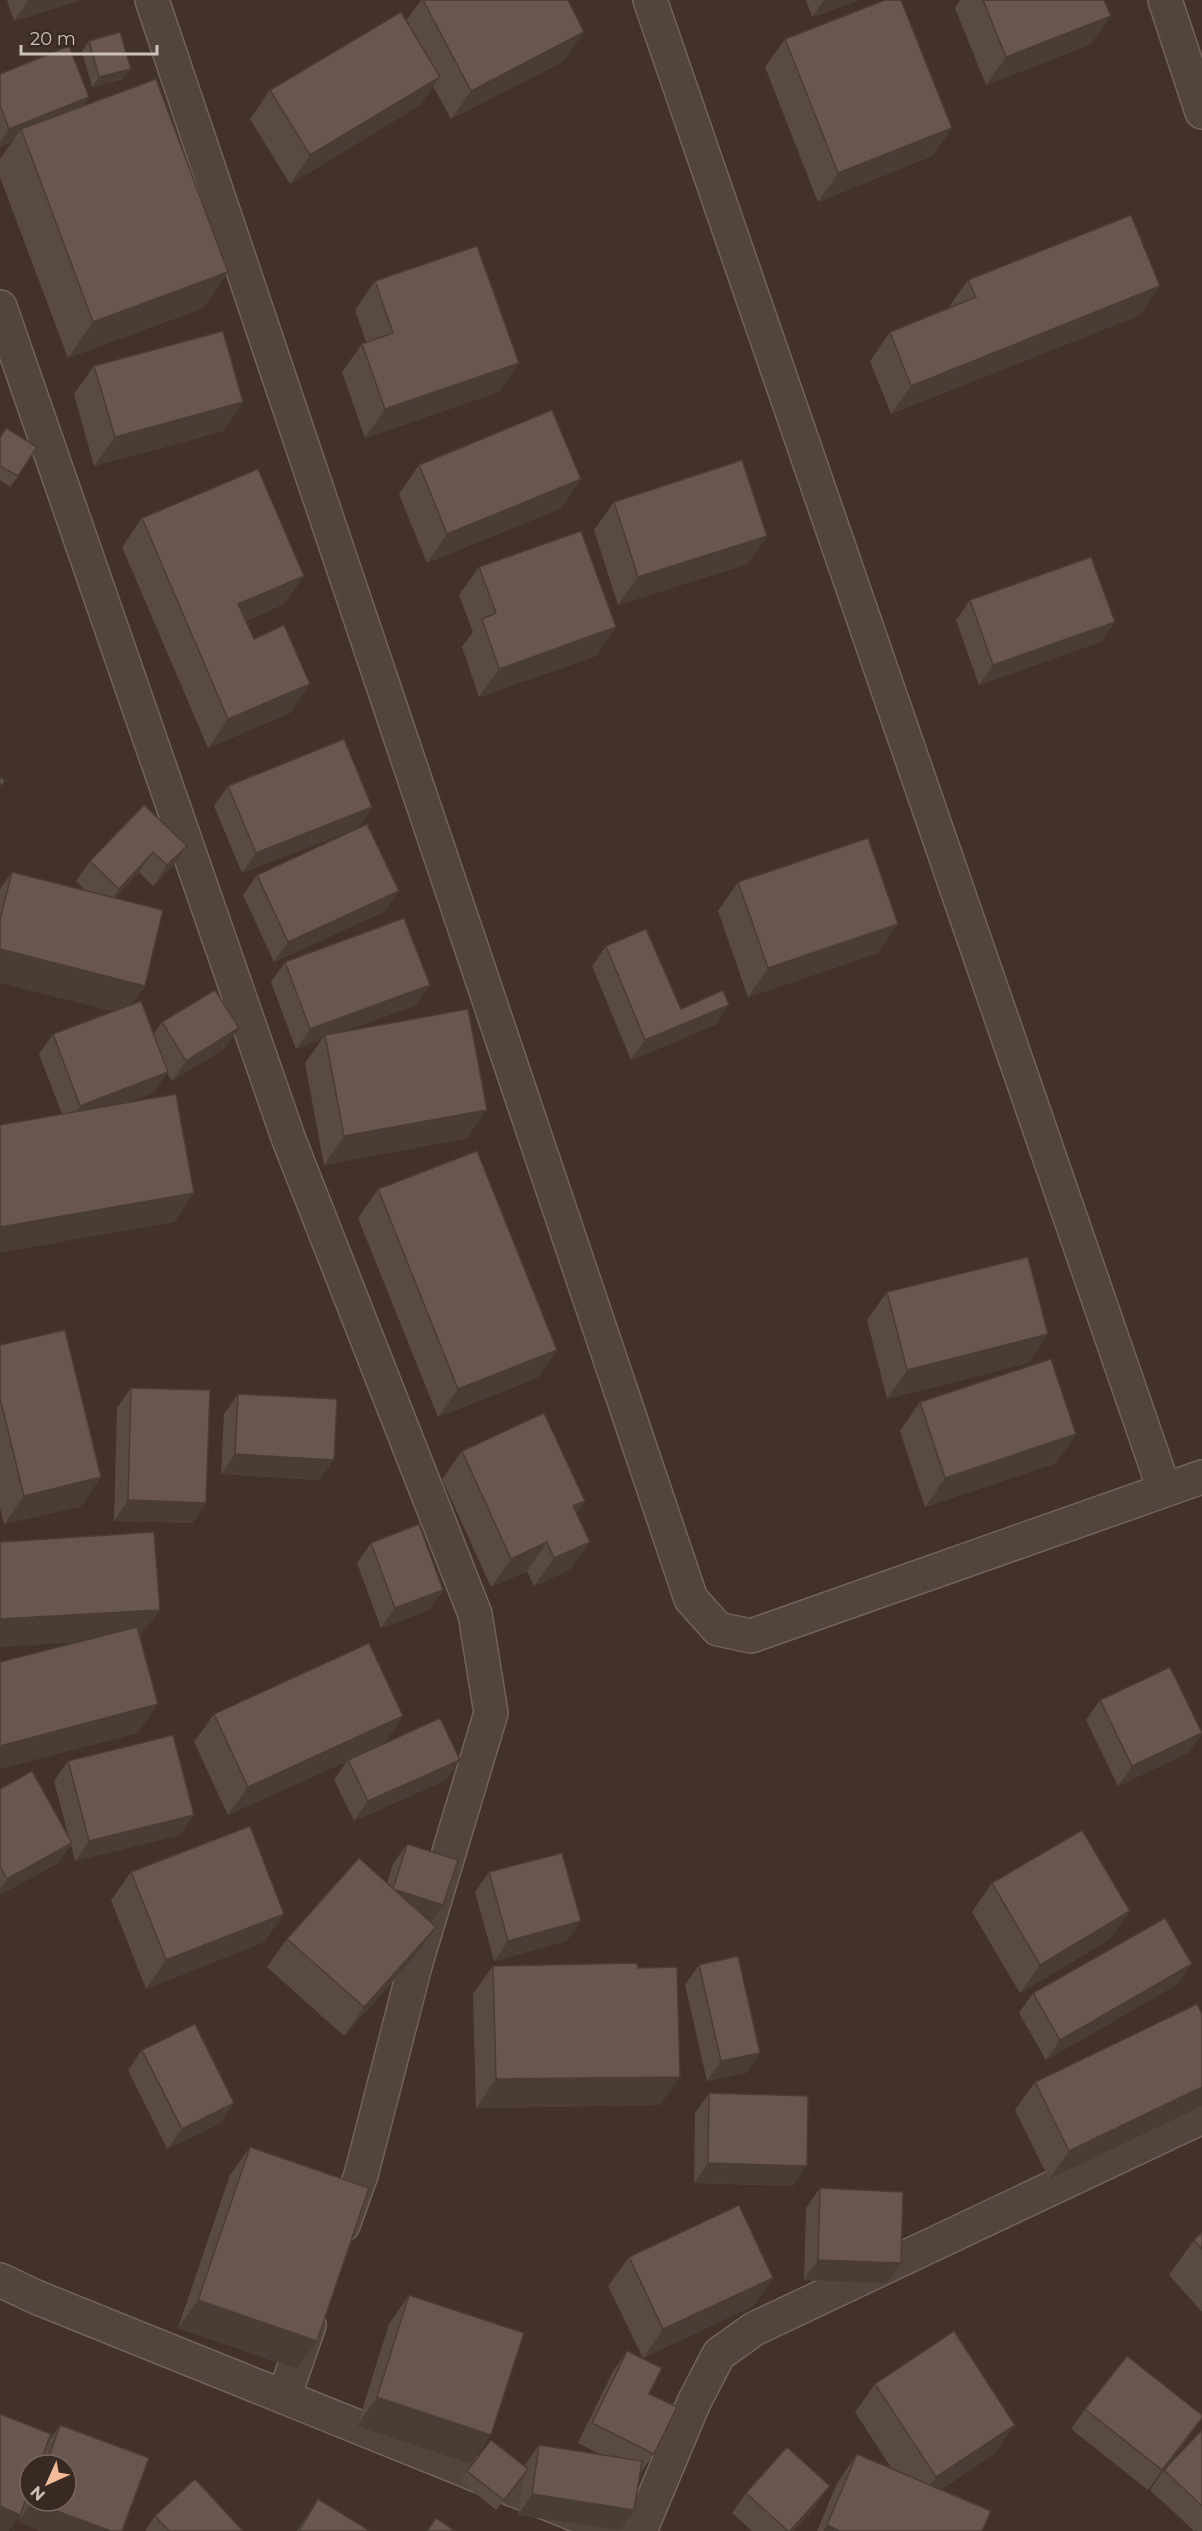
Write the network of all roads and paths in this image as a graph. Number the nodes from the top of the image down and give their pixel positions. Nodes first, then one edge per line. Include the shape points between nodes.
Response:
1 (152, 0) edge
2 (650, 0) edge
3 (1165, 0) edge
4 (1202, 112) edge
5 (0, 308) edge
6 (1202, 1477) edge
7 (1164, 1489) junction
8 (1202, 2117) edge
9 (334, 2252) edge
10 (0, 2280) edge
11 (318, 2297) edge
12 (284, 2397) junction
13 (616, 2531) edge
14 (640, 2531) edge

1 - 7 street via 691,1599 718,1629 751,1636
2 - 7 street
3 - 4 street
5 - 9 street via 289,1140 475,1614 490,1713 416,1962 361,2175
6 - 7 street
8 - 14 street via 754,2329 719,2354 694,2402
10 - 12 street
11 - 12 street
12 - 13 street

